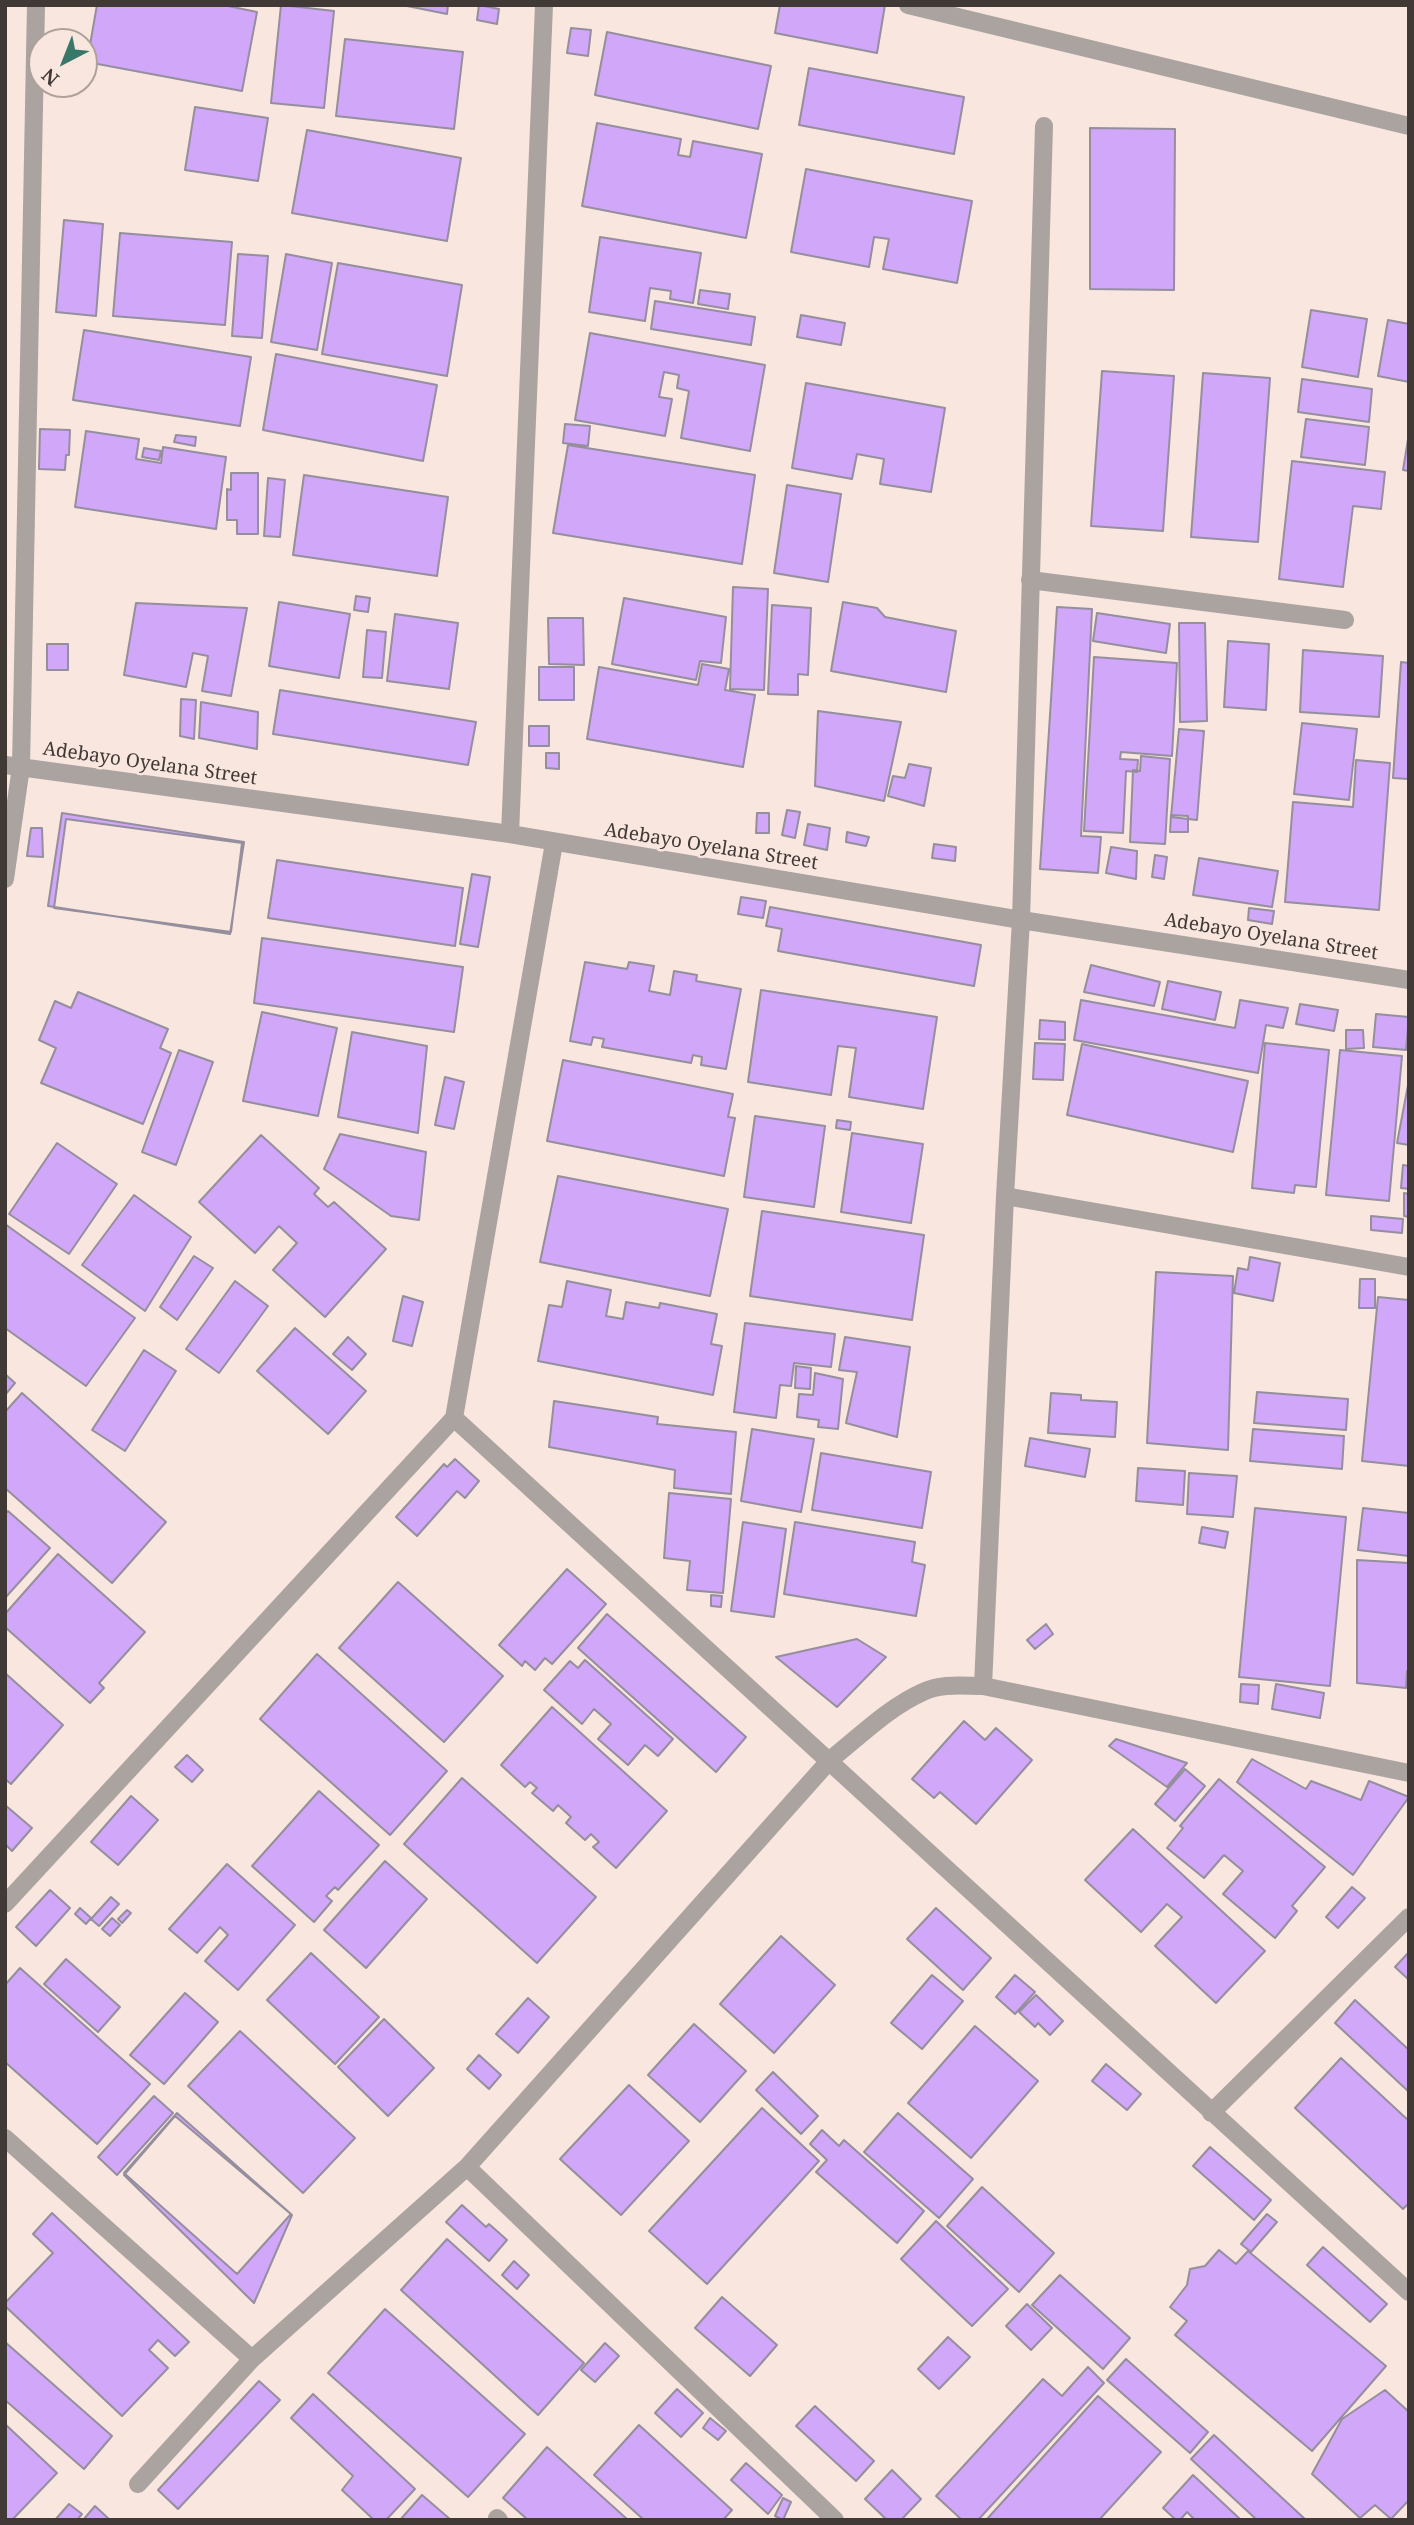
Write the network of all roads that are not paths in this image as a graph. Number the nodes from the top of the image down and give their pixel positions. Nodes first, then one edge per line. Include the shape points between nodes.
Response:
1 (36, 5) edge
2 (544, 5) edge
3 (908, 5) edge
4 (1409, 126) edge
5 (1044, 127) dead end
6 (1030, 580) junction
7 (1345, 620) dead end
8 (13, 766) edge
9 (510, 834) junction
10 (554, 843) junction
11 (5, 879) edge
12 (1021, 920) junction
13 (1409, 980) edge
14 (1005, 1196) junction
15 (1409, 1267) edge
16 (454, 1418) junction
17 (983, 1686) junction
18 (830, 1760) junction
19 (1409, 1773) edge
20 (5, 1903) edge
21 (1409, 1917) edge
22 (1211, 2113) junction
23 (5, 2137) edge
24 (467, 2167) junction
25 (1409, 2292) edge
26 (252, 2359) junction
27 (138, 2484) dead end
28 (834, 2519) edge

1 - 8 street
2 - 9 street
3 - 4 street
5 - 6 street
6 - 7 street
6 - 12 street
8 - 9 street, Adebayo Oyelana Street
8 - 11 street
9 - 10 street, Adebayo Oyelana Street
10 - 12 street, Adebayo Oyelana Street
10 - 16 street
12 - 13 street, Adebayo Oyelana Street
12 - 14 street
14 - 15 street
14 - 17 street
16 - 18 street
16 - 20 street
17 - 18 street via 924,1691
17 - 19 street
18 - 22 street
18 - 24 street
21 - 22 street
22 - 25 street
23 - 26 street
24 - 26 street
24 - 28 street
26 - 27 street

